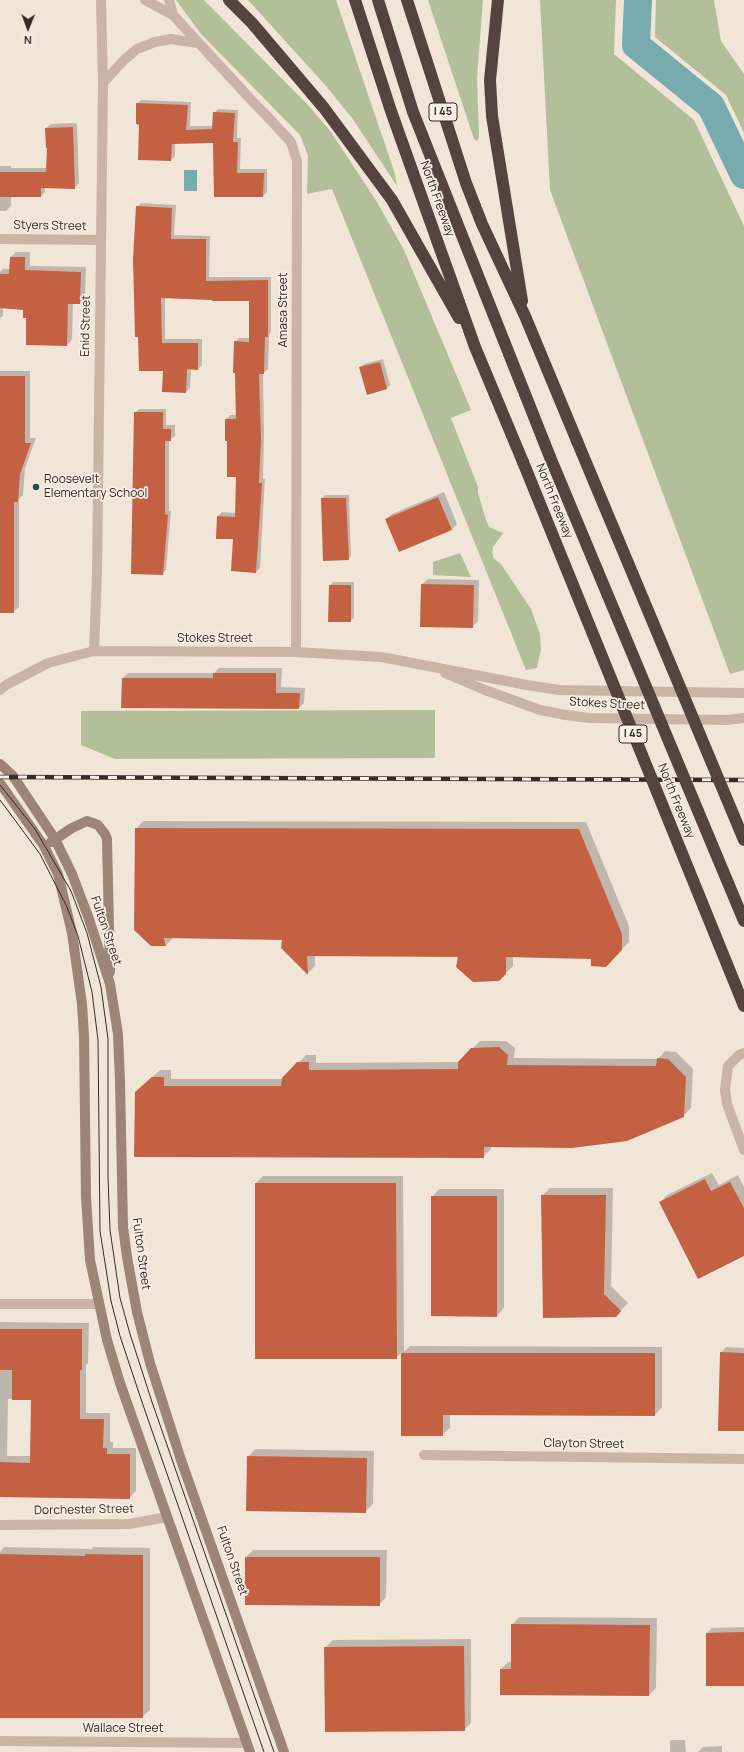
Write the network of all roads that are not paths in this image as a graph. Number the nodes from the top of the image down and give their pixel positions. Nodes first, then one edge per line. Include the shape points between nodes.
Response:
1 (101, 0) edge
2 (145, 0) edge
3 (169, 0) edge
4 (229, 0) edge
5 (355, 0) edge
6 (378, 0) edge
7 (406, 0) edge
8 (498, 0) edge
9 (173, 15) junction
10 (197, 43) junction
11 (103, 84) junction
12 (0, 239) edge
13 (101, 240) junction
14 (524, 316) junction
15 (475, 347) junction
16 (94, 651) junction
17 (296, 652) junction
18 (430, 667) junction
19 (2, 685) edge
20 (744, 693) edge
21 (744, 718) edge
22 (0, 764) edge
23 (0, 783) edge
24 (56, 838) junction
25 (744, 840) edge
26 (44, 846) junction
27 (744, 921) edge
28 (110, 984) junction
29 (744, 1006) edge
30 (744, 1053) edge
31 (744, 1150) edge
32 (0, 1304) edge
33 (98, 1304) junction
34 (424, 1455) dead end
35 (744, 1459) edge
36 (167, 1518) junction
37 (0, 1525) edge
38 (0, 1741) edge
39 (248, 1748) edge
40 (284, 1752) edge

1 - 11 street, Enid Street
2 - 9 street, Amasa Street
3 - 9 street, Amasa Street
4 - 15 highway via 324,108 392,200
5 - 15 highway, North Freeway / I 45 via 391,111
6 - 27 highway, North Freeway, bridge via 413,112 550,457
7 - 14 highway, I 45 via 466,183
8 - 14 highway via 490,80 492,116
9 - 10 street, Amasa Street
10 - 11 street via 171,39 143,46 124,60
10 - 17 street, Amasa Street via 291,142 297,161
11 - 13 street, Enid Street
12 - 13 street, Styers Street
13 - 16 street, Enid Street
14 - 25 highway, I 45, bridge
15 - 29 highway, North Freeway / I 45, bridge
16 - 17 street, Stokes Street
16 - 19 street, Stokes Street via 48,663
17 - 18 street, Stokes Street via 381,658
18 - 20 street, Stokes Street via 560,690
18 - 21 street, Stokes Street via 540,710 566,715 596,718
22 - 24 main road, Fulton Street via 13,776
23 - 26 main road
24 - 26 main road
24 - 28 main road, Fulton Street via 89,919
24 - 28 main road via 87,821 98,825 107,839
26 - 33 main road via 58,874 72,933 82,1004 86,1079 86,1197 90,1260
28 - 40 main road, Fulton Street via 118,1034 123,1227 137,1312 150,1363 181,1460
30 - 31 street via 728,1066 725,1090 727,1104
32 - 33 street
33 - 36 main road via 120,1383
34 - 35 street, Clayton Street
36 - 37 street, Dorchester Street via 129,1524
36 - 39 main road
38 - 39 street, Wallace Street

